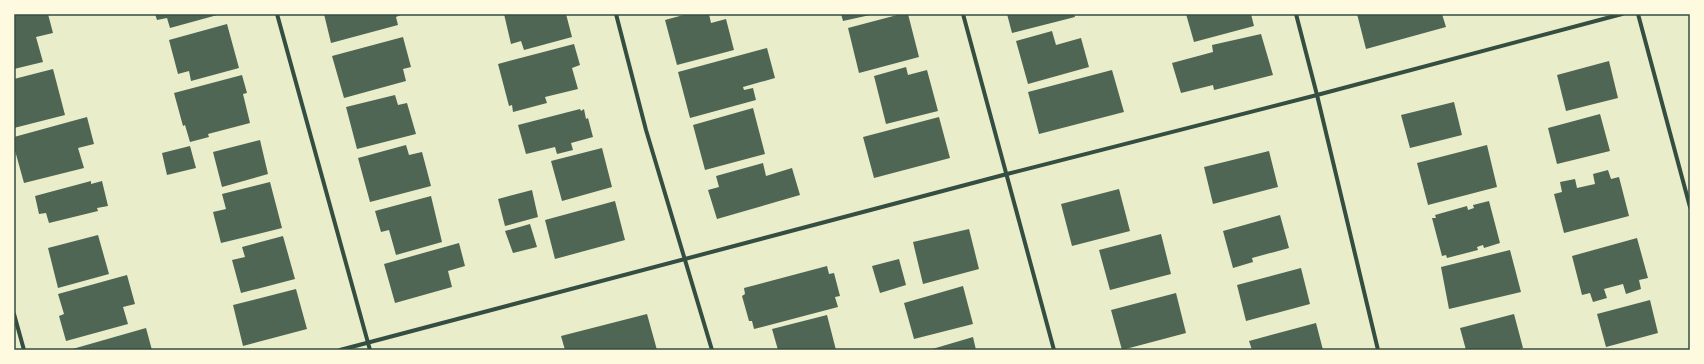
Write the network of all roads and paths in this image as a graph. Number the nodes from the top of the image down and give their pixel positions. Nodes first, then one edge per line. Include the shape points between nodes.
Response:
1 (277, 14) edge
2 (616, 14) edge
3 (963, 14) edge
4 (1296, 14) edge
5 (1622, 14) edge
6 (1638, 14) edge
7 (1318, 94) junction
8 (1007, 174) junction
9 (1690, 207) edge
10 (685, 259) junction
11 (14, 314) edge
12 (368, 343) junction
13 (24, 350) edge
14 (340, 350) edge
15 (370, 350) edge
16 (712, 350) edge
17 (1054, 350) edge
18 (1378, 350) edge

1 - 12 street
2 - 10 street via 646,130
3 - 8 street
4 - 7 street
5 - 7 street
6 - 9 street
7 - 8 street
7 - 18 street
8 - 10 street
8 - 17 street
10 - 12 street
10 - 16 street
11 - 13 street
12 - 14 street
12 - 15 street

